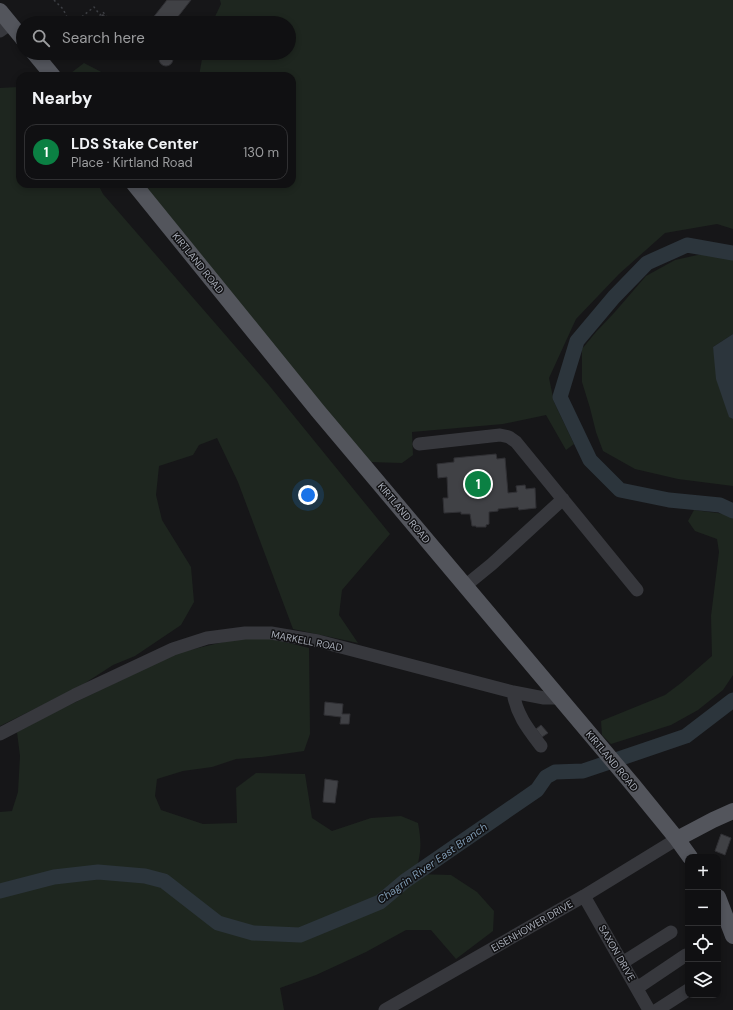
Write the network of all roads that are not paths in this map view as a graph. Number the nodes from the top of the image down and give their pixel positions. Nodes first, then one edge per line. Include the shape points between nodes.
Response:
1 (0, 11) edge
2 (5, 28) edge
3 (16, 35) edge
4 (40, 60) edge
5 (50, 72) edge
6 (137, 188) edge
7 (419, 444) dead end
8 (563, 499) junction
9 (465, 586) junction
10 (637, 590) dead end
11 (513, 692) junction
12 (559, 698) junction
13 (0, 734) edge
14 (541, 746) dead end
15 (733, 811) edge
16 (677, 839) junction
17 (688, 854) edge
18 (584, 896) junction
19 (721, 905) edge
20 (671, 932) dead end
21 (733, 936) edge
22 (685, 956) edge
23 (622, 963) junction
24 (636, 988) junction
25 (685, 992) edge
26 (385, 1010) edge
27 (649, 1010) edge
28 (657, 1010) edge

1 - 2 main road
2 - 3 main road
4 - 5 main road
6 - 9 main road, KIRTLAND ROAD via 323,417
7 - 8 street via 500,435 509,437
8 - 9 street
8 - 10 street
9 - 12 main road, KIRTLAND ROAD
11 - 12 street, MARKELL ROAD
11 - 13 street, MARKELL ROAD via 318,641 271,633 245,633 207,638 173,649
11 - 14 street via 518,713
12 - 16 main road, KIRTLAND ROAD
15 - 16 main road
16 - 17 main road, KIRTLAND ROAD
16 - 18 street, EISENHOWER DRIVE
18 - 23 street, SAXON DRIVE
18 - 26 street, EISENHOWER DRIVE
19 - 21 main road
20 - 23 street
22 - 24 street
23 - 24 street, SAXON DRIVE
24 - 27 street, SAXON DRIVE
25 - 28 street

